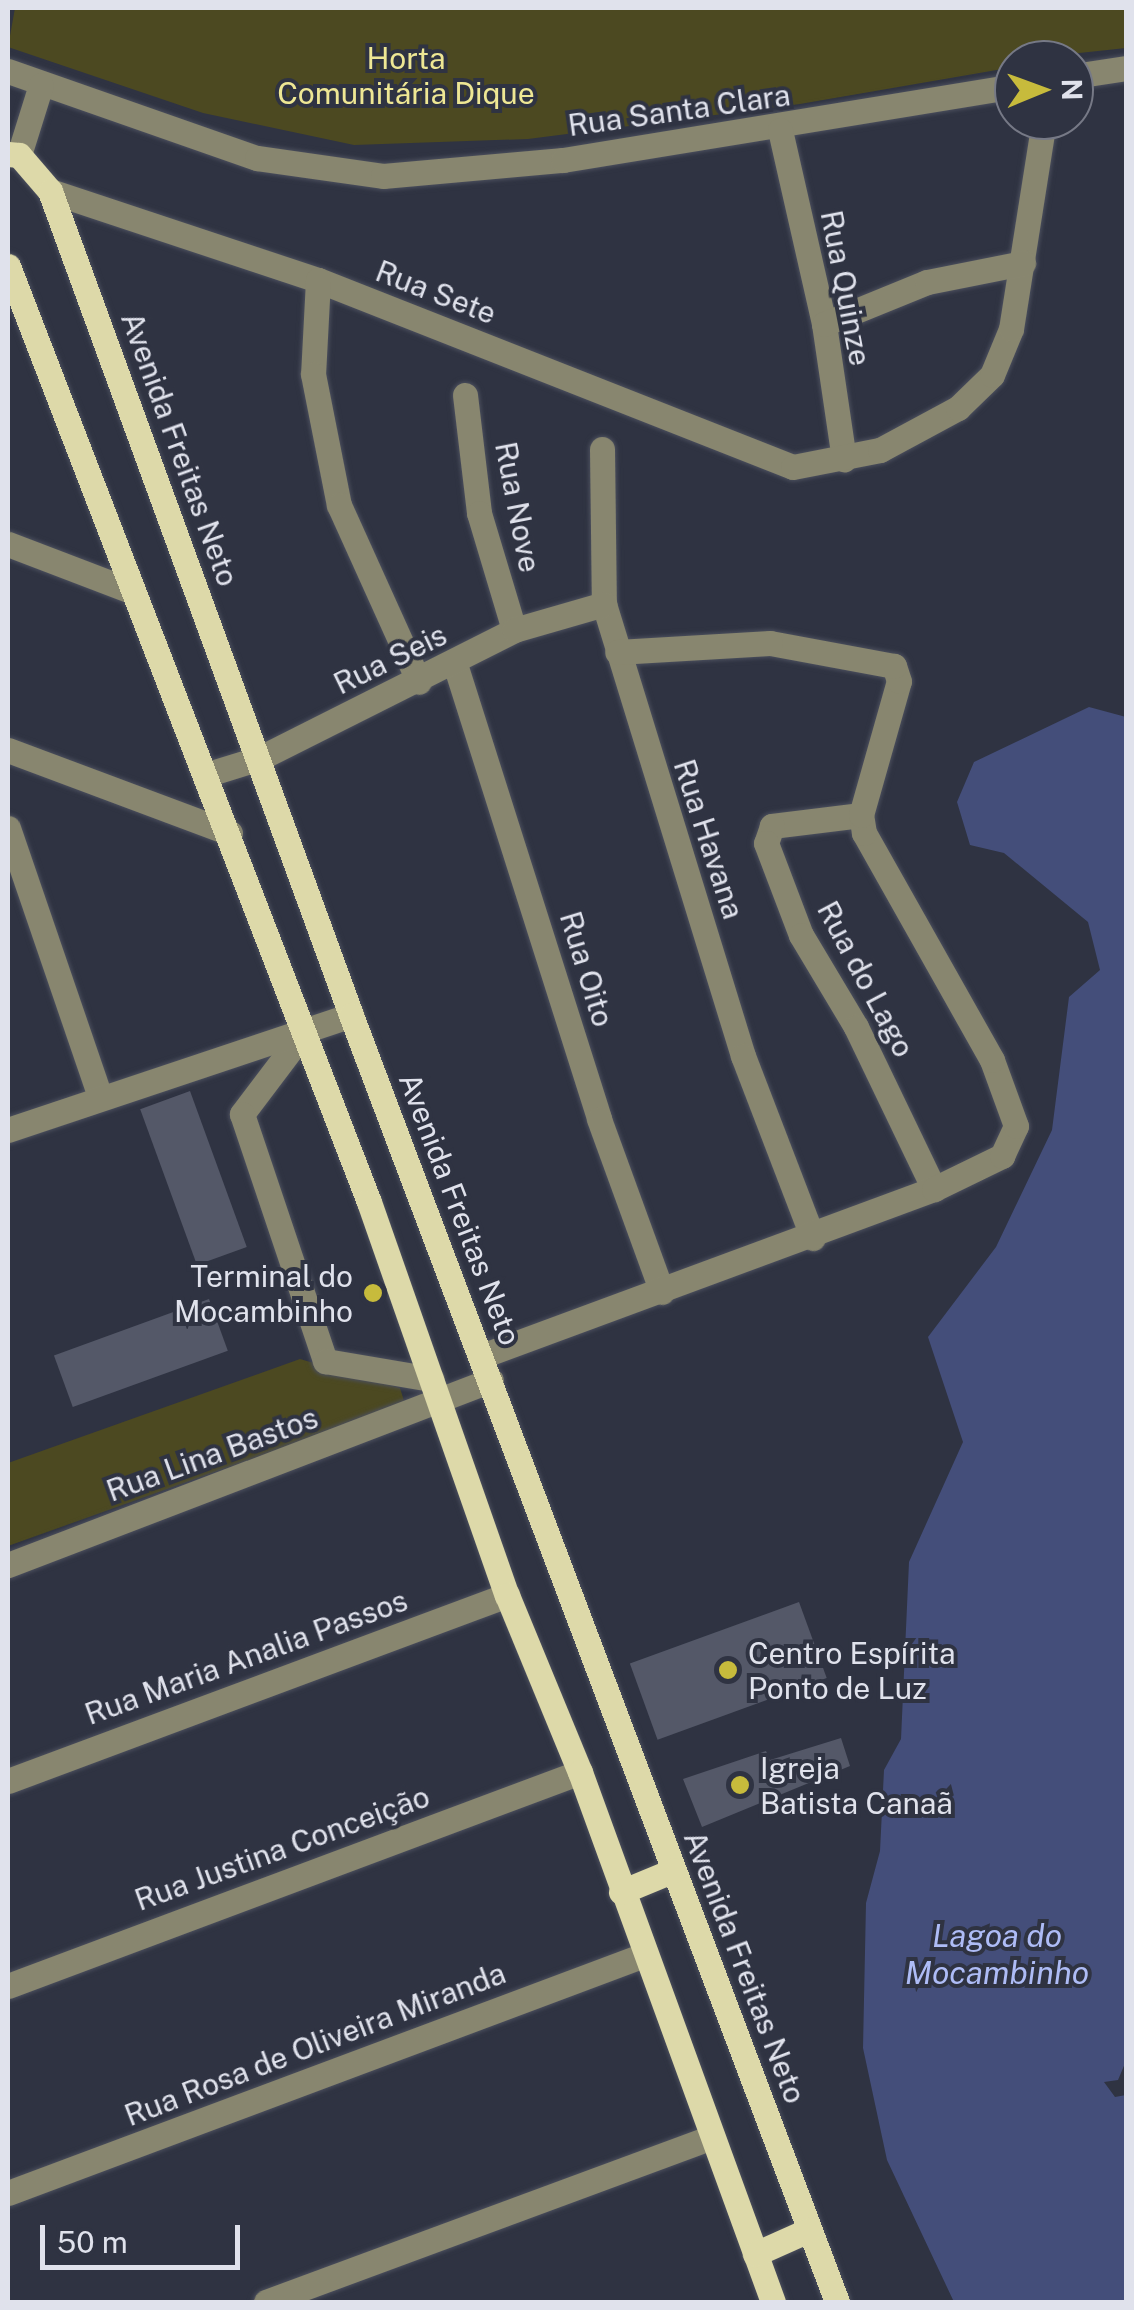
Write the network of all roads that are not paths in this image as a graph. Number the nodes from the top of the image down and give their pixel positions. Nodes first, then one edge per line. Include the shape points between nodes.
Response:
1 (1126, 68) edge
2 (8, 71) edge
3 (1094, 73) edge
4 (41, 85) junction
5 (994, 90) edge
6 (780, 130) junction
7 (1041, 140) edge
8 (14, 154) edge
9 (50, 191) junction
10 (1023, 263) junction
11 (8, 266) edge
12 (318, 280) junction
13 (824, 324) junction
14 (465, 395) dead end
15 (602, 448) dead end
16 (844, 460) junction
17 (8, 544) edge
18 (131, 591) junction
19 (604, 604) junction
20 (514, 630) junction
21 (617, 652) junction
22 (455, 664) junction
23 (419, 682) junction
24 (8, 750) edge
25 (260, 758) junction
26 (205, 775) junction
27 (860, 815) junction
28 (8, 828) edge
29 (230, 834) junction
30 (351, 1015) junction
31 (304, 1029) junction
32 (100, 1097) junction
33 (8, 1130) edge
34 (934, 1189) junction
35 (814, 1238) junction
36 (662, 1292) junction
37 (486, 1368) junction
38 (431, 1380) junction
39 (440, 1404) junction
40 (8, 1565) edge
41 (508, 1595) junction
42 (580, 1772) junction
43 (8, 1780) edge
44 (674, 1870) junction
45 (621, 1892) junction
46 (644, 1955) junction
47 (8, 1986) edge
48 (713, 2137) junction
49 (8, 2193) edge
50 (809, 2230) junction
51 (754, 2254) junction
52 (266, 2302) edge
53 (773, 2302) edge
54 (836, 2302) edge

1 - 3 street
2 - 4 street, Rua Santa Clara
4 - 6 street, Rua Santa Clara via 257,158 382,176 474,171
4 - 8 street
5 - 6 street, Rua Santa Clara
6 - 13 street, Rua Quinze
7 - 10 street
8 - 9 main road, Avenida Freitas Neto
9 - 12 street, Rua Sete
9 - 25 main road, Avenida Freitas Neto
10 - 13 street via 928,282
10 - 16 street via 1011,330 992,375 958,408 880,450
11 - 18 main road
12 - 16 street, Rua Sete via 793,468
12 - 23 street via 313,374 339,505
13 - 16 street, Rua Quinze
14 - 20 street, Rua Nove via 479,513
15 - 19 street, Rua Havana
17 - 18 street
18 - 26 main road
19 - 20 street, Rua Seis
19 - 21 street, Rua Havana
20 - 22 street, Rua Seis
21 - 27 street via 770,643 894,666 898,681
21 - 35 street, Rua Havana via 744,1056
22 - 23 street, Rua Seis
22 - 36 street, Rua Oito
23 - 25 street, Rua Seis
24 - 29 street
25 - 26 street, Rua Seis
25 - 30 main road, Avenida Freitas Neto
26 - 29 main road
27 - 34 street via 873,852 1015,1110 1013,1142 1002,1156
27 - 34 street, Rua do Lago via 772,826 766,843 801,934 856,1027
28 - 32 street
29 - 31 main road
30 - 31 street
30 - 37 main road, Avenida Freitas Neto
31 - 32 street
31 - 38 main road
31 - 38 street via 242,1114 325,1361
32 - 33 street
34 - 35 street
35 - 36 street
36 - 37 street
37 - 39 street, Rua Lina Bastos
37 - 44 main road, Avenida Freitas Neto
38 - 39 main road
39 - 40 street, Rua Lina Bastos
39 - 41 main road
41 - 42 main road
41 - 43 street, Rua Maria Analia Passos
42 - 45 main road
42 - 47 street, Rua Justina Conceição
44 - 45 main road
44 - 50 main road, Avenida Freitas Neto
45 - 46 main road
46 - 48 main road
46 - 49 street, Rua Rosa de Oliveira Miranda
48 - 51 main road
48 - 52 street
50 - 51 main road
50 - 54 main road, Avenida Freitas Neto
51 - 53 main road

